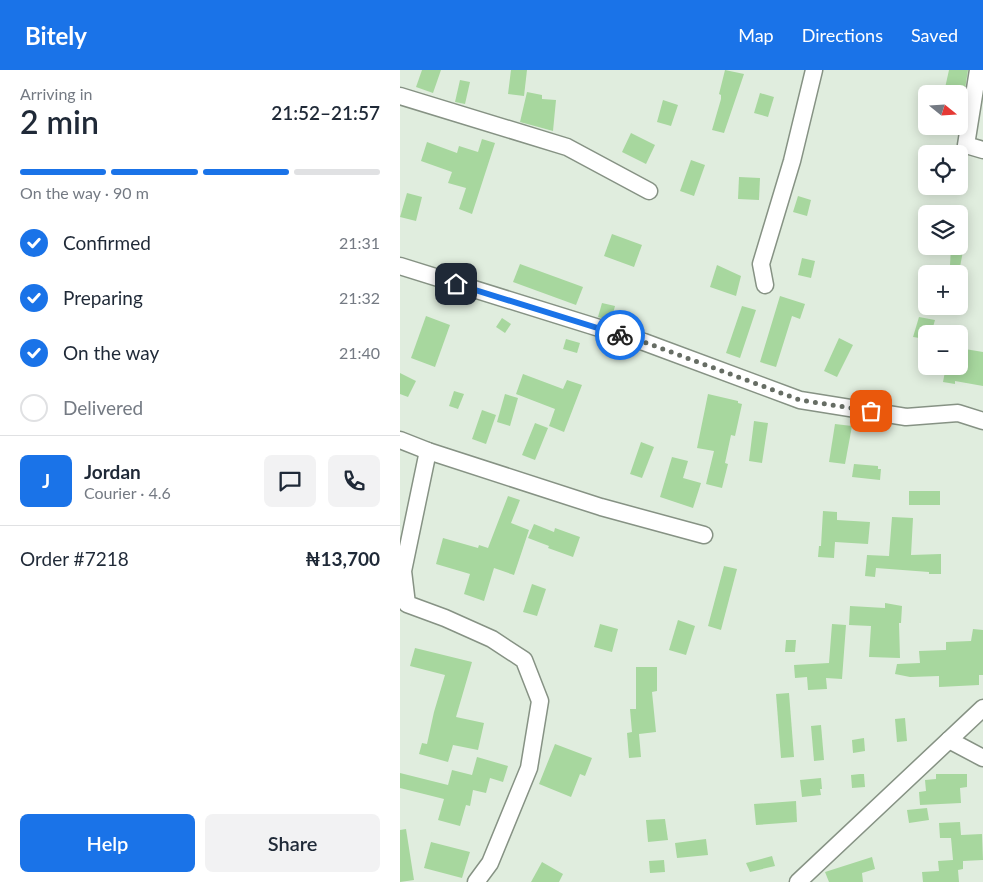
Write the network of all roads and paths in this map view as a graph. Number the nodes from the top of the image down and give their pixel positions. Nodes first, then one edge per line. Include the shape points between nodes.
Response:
1 (814, 70) edge
2 (978, 70) edge
3 (400, 96) edge
4 (983, 150) edge
5 (649, 191) dead end
6 (400, 266) edge
7 (764, 285) dead end
8 (983, 421) edge
9 (400, 440) edge
10 (428, 451) junction
11 (704, 535) dead end
12 (983, 708) edge
13 (949, 740) junction
14 (983, 758) edge
15 (476, 882) edge
16 (798, 882) edge

1 - 7 street via 792,161 761,264
2 - 4 street via 966,145
3 - 5 street via 567,147
6 - 8 street via 644,342 800,400 906,417 958,414
9 - 10 street
10 - 11 street via 601,507
10 - 15 street via 403,570 407,604 492,639 524,660 540,701 529,768 490,863
12 - 13 street
13 - 14 street
13 - 16 street

